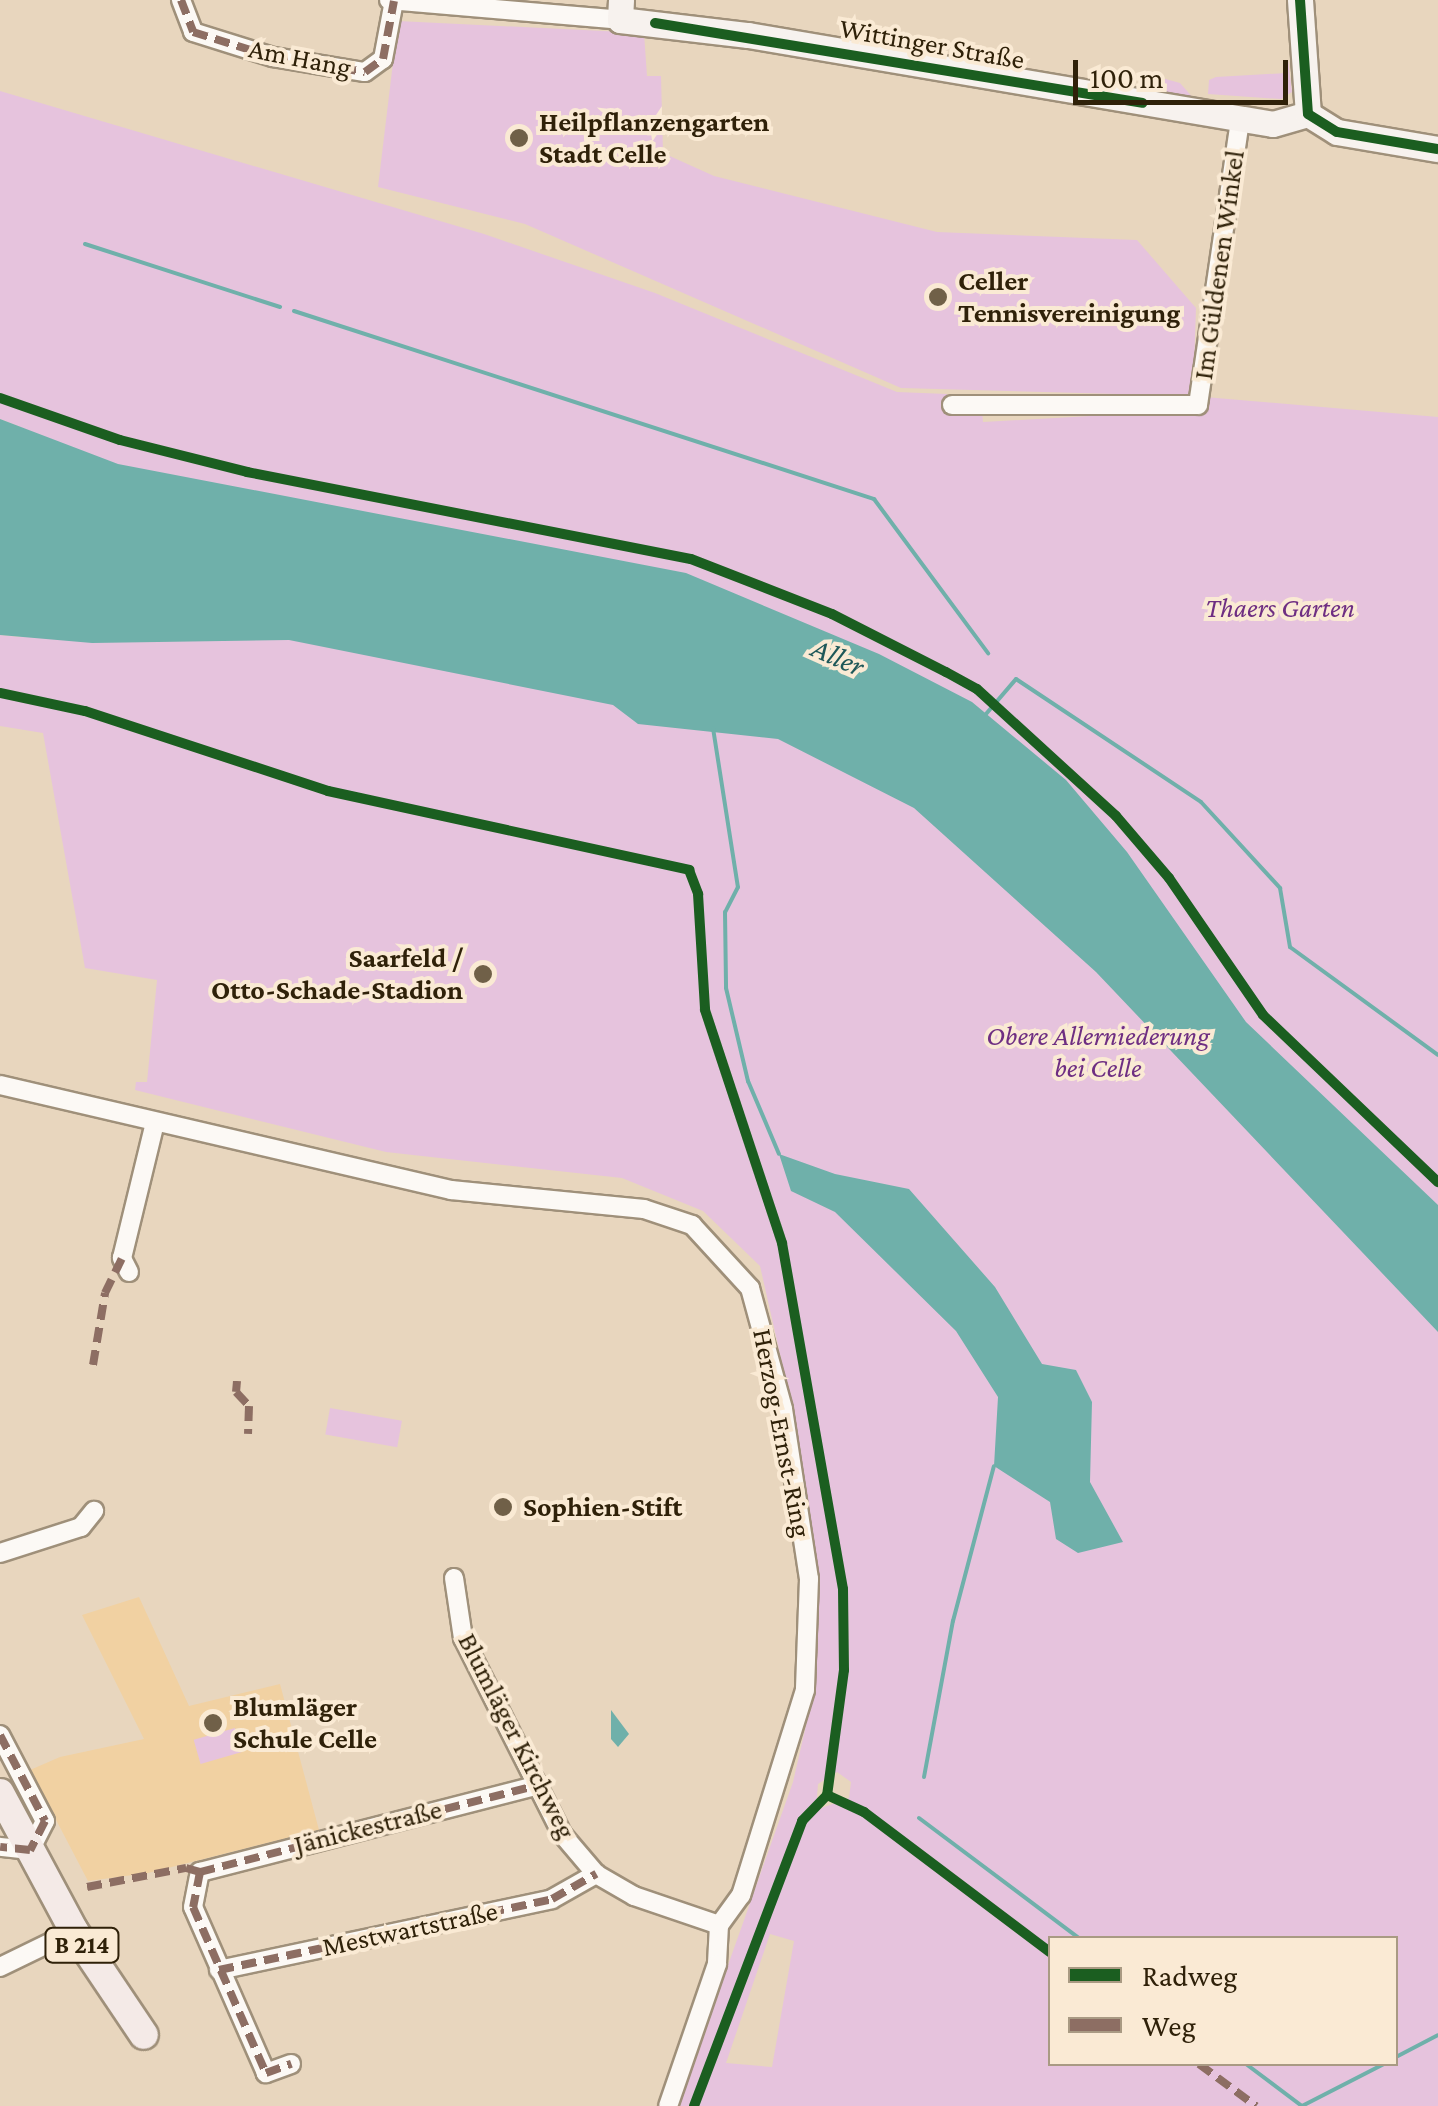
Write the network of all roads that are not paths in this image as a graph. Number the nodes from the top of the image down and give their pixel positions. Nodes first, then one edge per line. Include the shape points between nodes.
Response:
1 (181, 0) edge
2 (392, 0) edge
3 (1300, 0) edge
4 (466, 5) edge
5 (620, 10) edge
6 (1308, 114) junction
7 (1240, 119) junction
8 (1438, 150) edge
9 (952, 404) dead end
10 (0, 1085) edge
11 (156, 1122) junction
12 (129, 1272) dead end
13 (94, 1511) dead end
14 (0, 1554) edge
15 (454, 1578) dead end
16 (0, 1735) edge
17 (538, 1785) junction
18 (0, 1792) edge
19 (0, 1847) edge
20 (30, 1850) junction
21 (596, 1874) junction
22 (719, 1925) junction
23 (63, 1938) junction
24 (0, 1967) edge
25 (218, 1970) junction
26 (144, 2035) dead end
27 (292, 2064) dead end
28 (668, 2106) edge

1 - 2 street, Am Hang via 192,32 273,57 365,72 383,59
2 - 4 street, Wittinger Straße
3 - 6 street
4 - 5 street, Wittinger Straße
5 - 7 street, Wittinger Straße
6 - 7 street, Wittinger Straße via 1278,124
6 - 8 street via 1337,132
7 - 9 street, Im Güldenen Winkel via 1198,405
10 - 11 street, Herzog-Ernst-Ring
11 - 12 street via 122,1258
11 - 22 street, Herzog-Ernst-Ring via 451,1190 644,1209 692,1226 750,1288 783,1409 810,1635 794,1737 742,1895
13 - 14 street via 81,1527
15 - 17 street, Blumläger Kirchweg via 463,1638
16 - 20 street via 45,1820
17 - 21 street, Blumläger Kirchweg via 562,1834
17 - 25 street, Jänickestraße via 200,1872 193,1907
18 - 20 main road, B 214
19 - 20 street
20 - 23 main road, B 214
21 - 22 street, Blumläger Kirchweg via 634,1896
21 - 25 street, Mestwartstraße via 552,1899
22 - 28 street, Herzog-Ernst-Ring via 718,1964
23 - 24 street
23 - 26 main road, B 214
25 - 27 street via 266,2072

